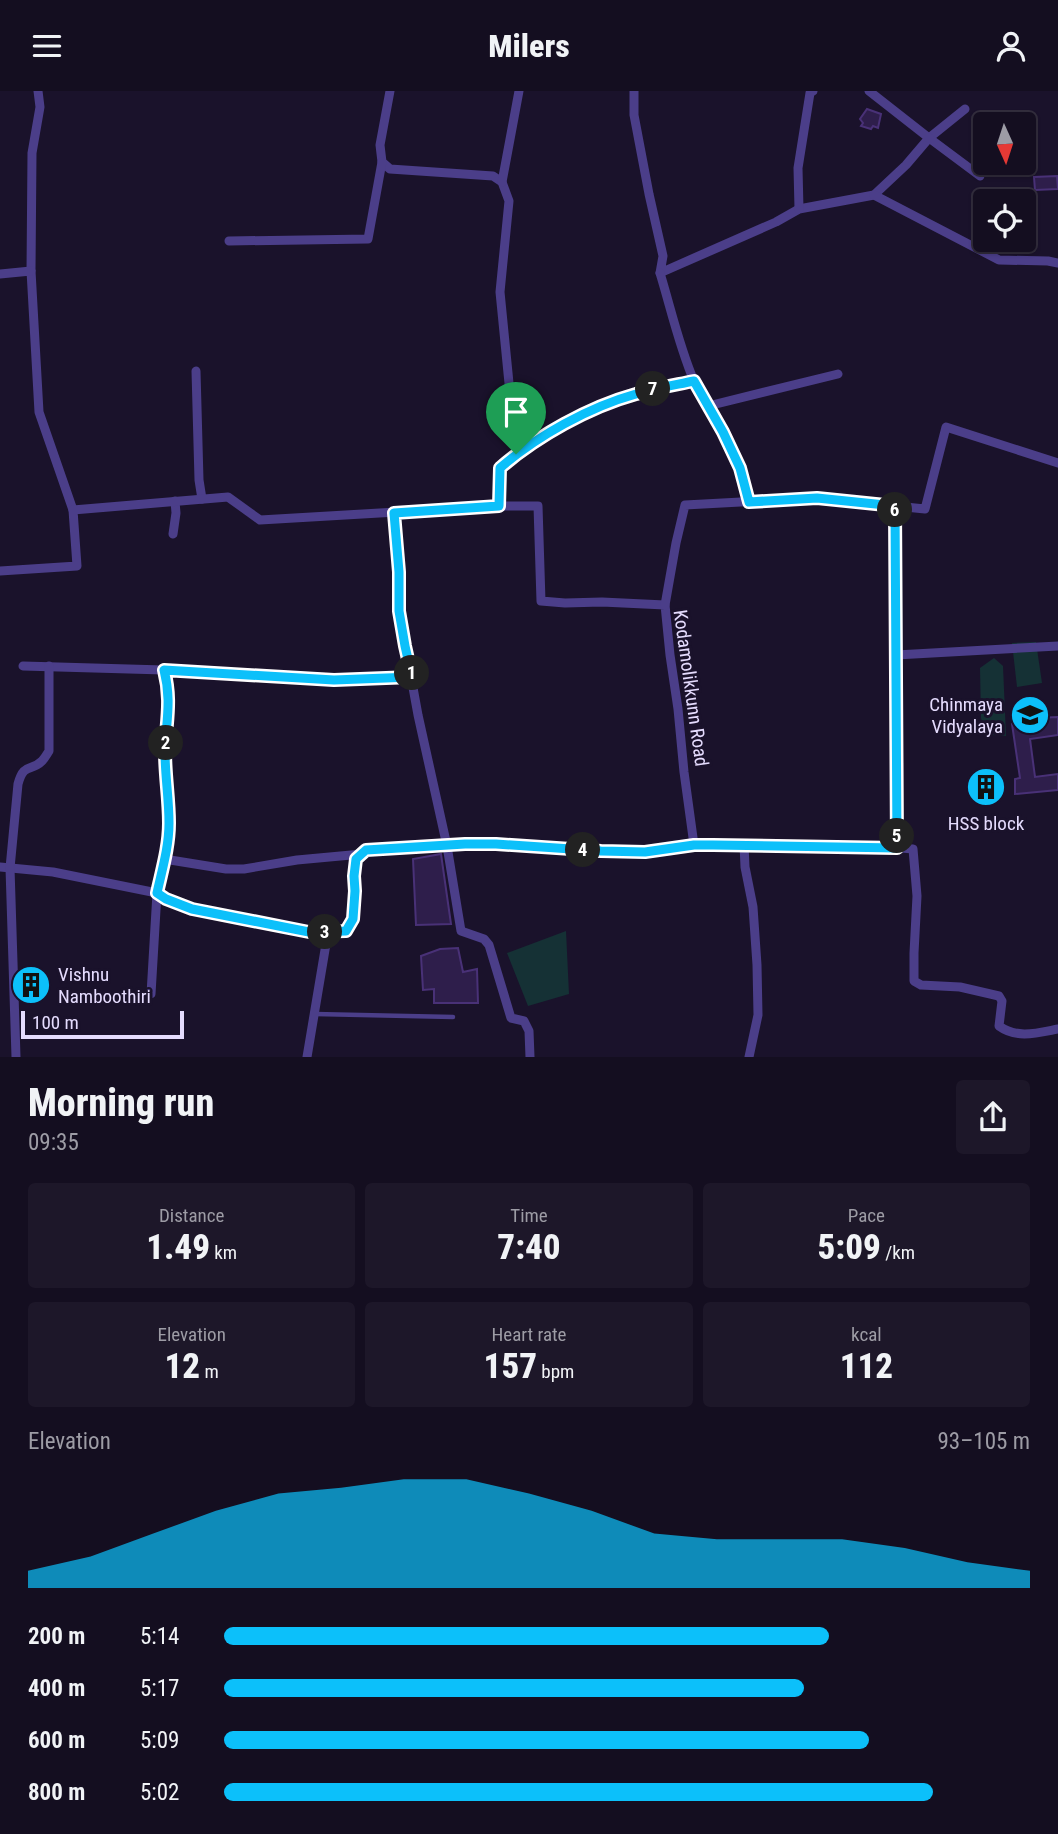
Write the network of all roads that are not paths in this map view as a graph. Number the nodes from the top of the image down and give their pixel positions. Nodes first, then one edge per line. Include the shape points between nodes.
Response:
1 (38, 91) edge
2 (390, 91) edge
3 (519, 91) edge
4 (634, 91) edge
5 (813, 91) edge
6 (869, 91) edge
7 (965, 109) dead end
8 (929, 138) junction
9 (382, 162) junction
10 (980, 176) dead end
11 (502, 182) junction
12 (874, 195) junction
13 (799, 209) junction
14 (229, 241) dead end
15 (1058, 264) edge
16 (31, 271) junction
17 (660, 272) junction
18 (0, 274) edge
19 (196, 371) dead end
20 (838, 375) dead end
21 (694, 381) junction
22 (708, 406) junction
23 (516, 454) junction
24 (1058, 463) edge
25 (202, 499) junction
26 (175, 501) junction
27 (749, 502) junction
28 (499, 506) junction
29 (895, 506) junction
30 (73, 510) junction
31 (394, 513) junction
32 (173, 534) dead end
33 (0, 571) edge
34 (666, 605) junction
35 (1058, 646) edge
36 (896, 655) junction
37 (23, 666) dead end
38 (49, 666) junction
39 (164, 670) junction
40 (412, 677) junction
41 (744, 844) junction
42 (694, 845) junction
43 (447, 846) junction
44 (897, 848) junction
45 (362, 854) junction
46 (164, 859) junction
47 (5, 867) edge
48 (157, 893) junction
49 (328, 932) junction
50 (151, 994) dead end
51 (314, 1014) junction
52 (453, 1017) dead end
53 (1058, 1029) edge
54 (16, 1057) edge
55 (307, 1057) edge
56 (530, 1057) edge
57 (749, 1057) edge

1 - 16 street via 40,107 32,153
2 - 9 street via 380,145
3 - 11 street
4 - 17 street via 634,115 663,256
5 - 13 street via 798,168
6 - 8 street
7 - 8 street
8 - 10 street
8 - 12 street
9 - 11 street via 390,169 493,176
9 - 14 street via 368,239
11 - 23 street via 509,201 500,292
12 - 13 street
12 - 15 street via 999,260
13 - 17 street
16 - 18 street
16 - 30 street via 39,412
17 - 21 street
19 - 25 street
20 - 22 street
21 - 22 street
21 - 23 street via 634,394 594,409
22 - 27 street via 740,468
23 - 28 street via 500,468
24 - 29 street via 946,427 925,509
25 - 26 street
25 - 31 street via 228,496 260,520
26 - 30 street
26 - 32 street
27 - 29 street via 817,498
27 - 34 street via 685,505
28 - 31 street
28 - 34 street, Kodamolikkunn Road via 538,506 541,601
29 - 36 street
30 - 33 street via 77,566
31 - 40 street via 399,611
34 - 42 street, Kodamolikkunn Road
35 - 36 street
36 - 44 street
37 - 38 street
38 - 39 street
38 - 47 street via 49,751 42,763 21,773
39 - 40 street via 334,680
39 - 46 street via 169,707 165,752 169,823
40 - 43 street
41 - 42 street
41 - 44 street
41 - 57 street via 757,965 758,1015
42 - 43 street via 645,852
43 - 45 street via 366,850
43 - 56 street via 461,931 489,945 511,1018 524,1021 529,1031
44 - 53 street via 913,849 914,981 999,996 999,1026 1006,1032 1020,1035
45 - 46 street via 244,869
45 - 49 street via 356,859 353,919 346,931
46 - 48 street
47 - 48 street
47 - 54 street
48 - 49 street via 192,909
48 - 50 street
49 - 51 street
51 - 52 lane
51 - 55 street

